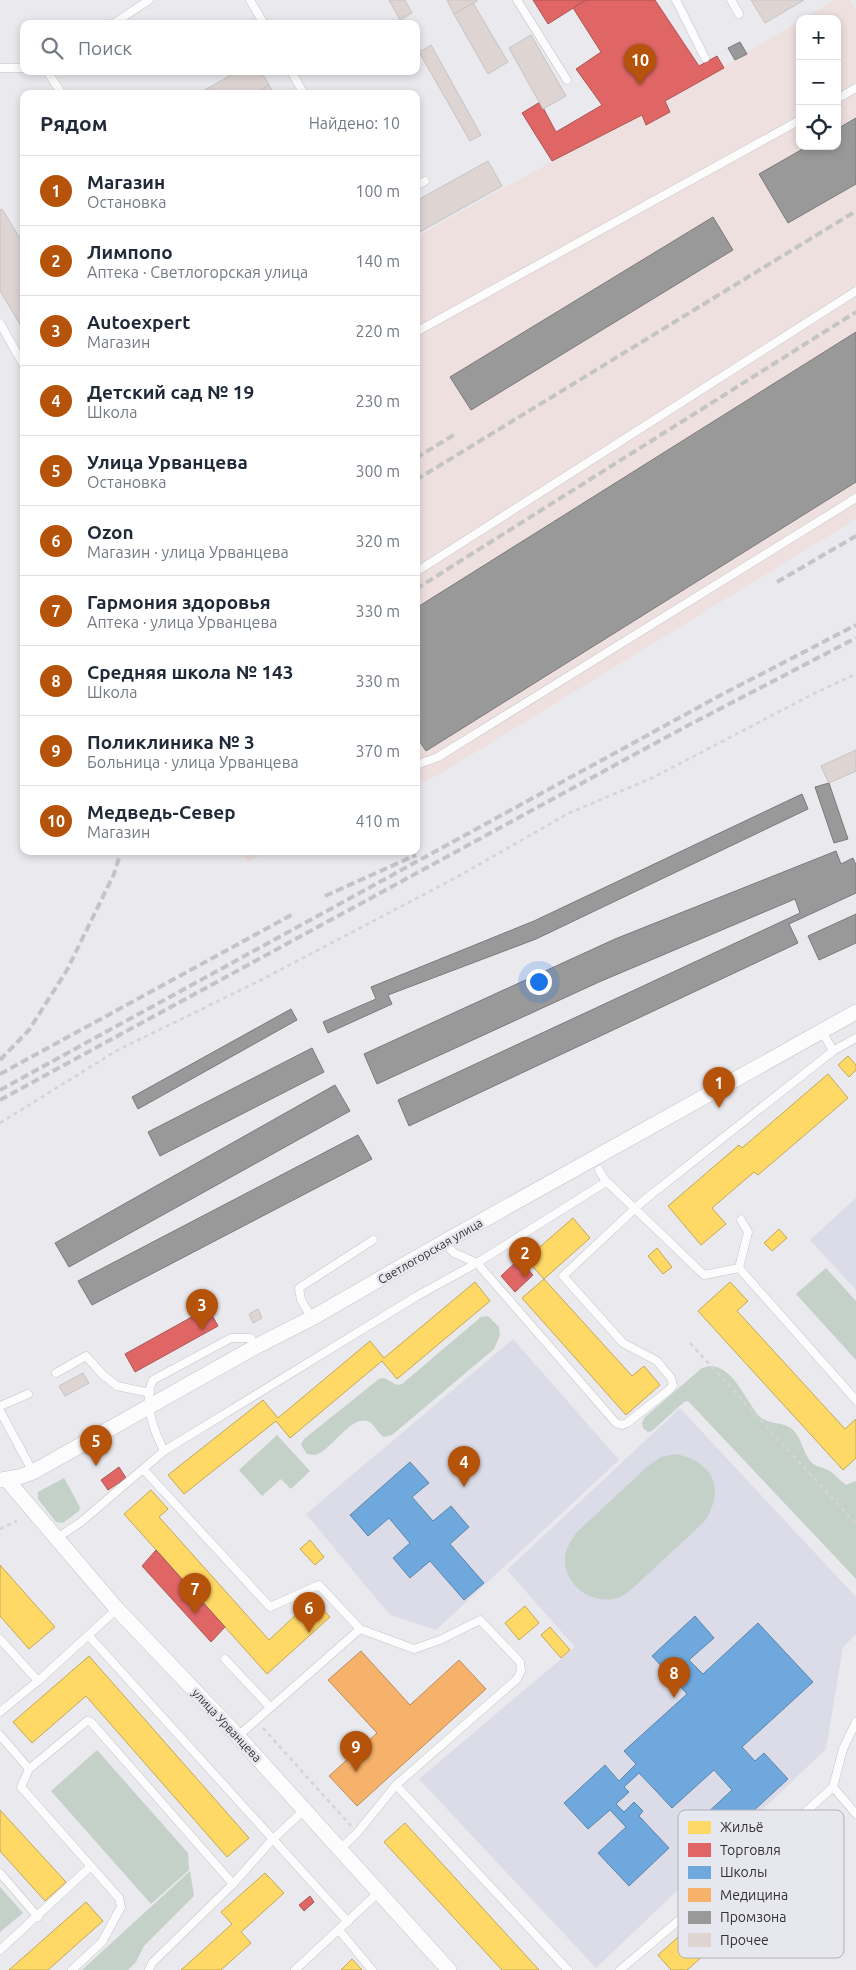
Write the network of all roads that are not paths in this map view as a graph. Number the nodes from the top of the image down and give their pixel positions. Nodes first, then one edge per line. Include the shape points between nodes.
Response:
1 (149, 0) edge
2 (250, 0) edge
3 (517, 0) edge
4 (676, 0) edge
5 (731, 0) edge
6 (739, 14) dead end
7 (119, 20) edge
8 (262, 20) edge
9 (705, 58) dead end
10 (0, 68) edge
11 (20, 68) edge
12 (50, 75) edge
13 (293, 75) edge
14 (567, 80) dead end
15 (856, 88) edge
16 (60, 90) edge
17 (302, 90) edge
18 (841, 97) edge
19 (796, 122) edge
20 (425, 181) dead end
21 (420, 184) edge
22 (856, 291) edge
23 (0, 324) edge
24 (420, 330) edge
25 (20, 359) edge
26 (856, 498) edge
27 (420, 569) edge
28 (420, 764) edge
29 (856, 1012) edge
30 (822, 1031) junction
31 (856, 1038) edge
32 (832, 1051) junction
33 (593, 1159) junction
34 (606, 1182) junction
35 (634, 1210) junction
36 (742, 1220) dead end
37 (373, 1240) dead end
38 (444, 1242) junction
39 (477, 1263) junction
40 (739, 1268) junction
41 (312, 1318) junction
42 (255, 1347) junction
43 (56, 1373) dead end
44 (28, 1394) dead end
45 (150, 1400) junction
46 (856, 1400) edge
47 (0, 1406) edge
48 (0, 1411) edge
49 (164, 1451) junction
50 (144, 1470) junction
51 (33, 1472) junction
52 (3, 1480) edge
53 (57, 1538) junction
54 (117, 1609) junction
55 (360, 1629) junction
56 (89, 1636) junction
57 (0, 1639) edge
58 (224, 1658) dead end
59 (38, 1681) junction
60 (270, 1707) junction
61 (0, 1712) edge
62 (856, 1722) edge
63 (0, 1735) edge
64 (238, 1736) junction
65 (29, 1769) junction
66 (396, 1785) junction
67 (833, 1787) junction
68 (304, 1810) junction
69 (808, 1810) edge
70 (856, 1814) edge
71 (272, 1840) junction
72 (340, 1849) junction
73 (91, 1866) junction
74 (0, 1873) edge
75 (233, 1884) junction
76 (379, 1892) junction
77 (38, 1917) junction
78 (678, 1921) edge
79 (348, 1922) junction
80 (339, 1930) junction
81 (0, 1950) edge
82 (72, 1970) edge
83 (149, 1970) edge
84 (295, 1970) edge
85 (372, 1970) edge
86 (449, 1970) edge
87 (568, 1970) edge
88 (620, 1970) edge

1 - 7 lane
2 - 8 lane
3 - 14 lane
4 - 9 lane
5 - 6 lane
10 - 11 lane
12 - 16 lane
13 - 17 lane
15 - 18 lane
19 - 24 lane
20 - 21 lane
22 - 27 lane
23 - 25 lane
26 - 28 lane via 438,757
29 - 30 street, Светлогорская улица
30 - 32 lane
30 - 33 street, Светлогорская улица
31 - 32 lane
32 - 35 lane
33 - 34 lane
33 - 38 street, Светлогорская улица
34 - 35 lane
34 - 39 lane
35 - 39 lane via 563,1276 623,1343 657,1361 671,1378 673,1385 669,1390 622,1425
35 - 40 lane via 704,1275
36 - 40 lane via 748,1232
37 - 41 lane via 299,1288 301,1300
38 - 39 lane via 454,1253
38 - 41 street, Светлогорская улица
39 - 49 lane via 417,1296
40 - 46 lane
41 - 42 street, Светлогорская улица
42 - 45 street, Светлогорская улица
42 - 45 lane via 251,1338 231,1338 153,1380 149,1387
43 - 45 lane via 86,1356 103,1376 117,1386
44 - 47 lane
45 - 49 lane via 156,1433
45 - 51 street, Светлогорская улица
48 - 51 lane
49 - 50 lane
50 - 53 lane via 82,1522
50 - 55 lane via 270,1607 319,1585
51 - 52 street, Светлогорская улица
52 - 53 street, улица Урванцева
53 - 54 street, улица Урванцева
54 - 56 lane
54 - 64 street, улица Урванцева
55 - 60 lane
55 - 66 lane via 414,1648 440,1640 480,1620 520,1662 521,1672 517,1678
56 - 59 lane
56 - 71 lane
57 - 59 lane
58 - 60 lane
59 - 61 lane
60 - 64 lane
62 - 67 lane
63 - 65 lane
64 - 68 street, улица Урванцева
65 - 73 lane via 21,1787
65 - 75 lane via 86,1721 91,1722
66 - 72 lane
66 - 87 lane
67 - 69 lane
67 - 70 lane
68 - 71 lane
68 - 72 street, улица Урванцева
71 - 75 lane
71 - 79 lane
72 - 76 street, улица Урванцева
73 - 77 lane
73 - 82 lane via 119,1898 122,1907 102,1942
74 - 77 lane
75 - 83 lane via 152,1963
76 - 79 lane
76 - 86 street, улица Урванцева
77 - 81 lane
78 - 88 lane
79 - 80 lane
80 - 84 lane
80 - 85 lane

